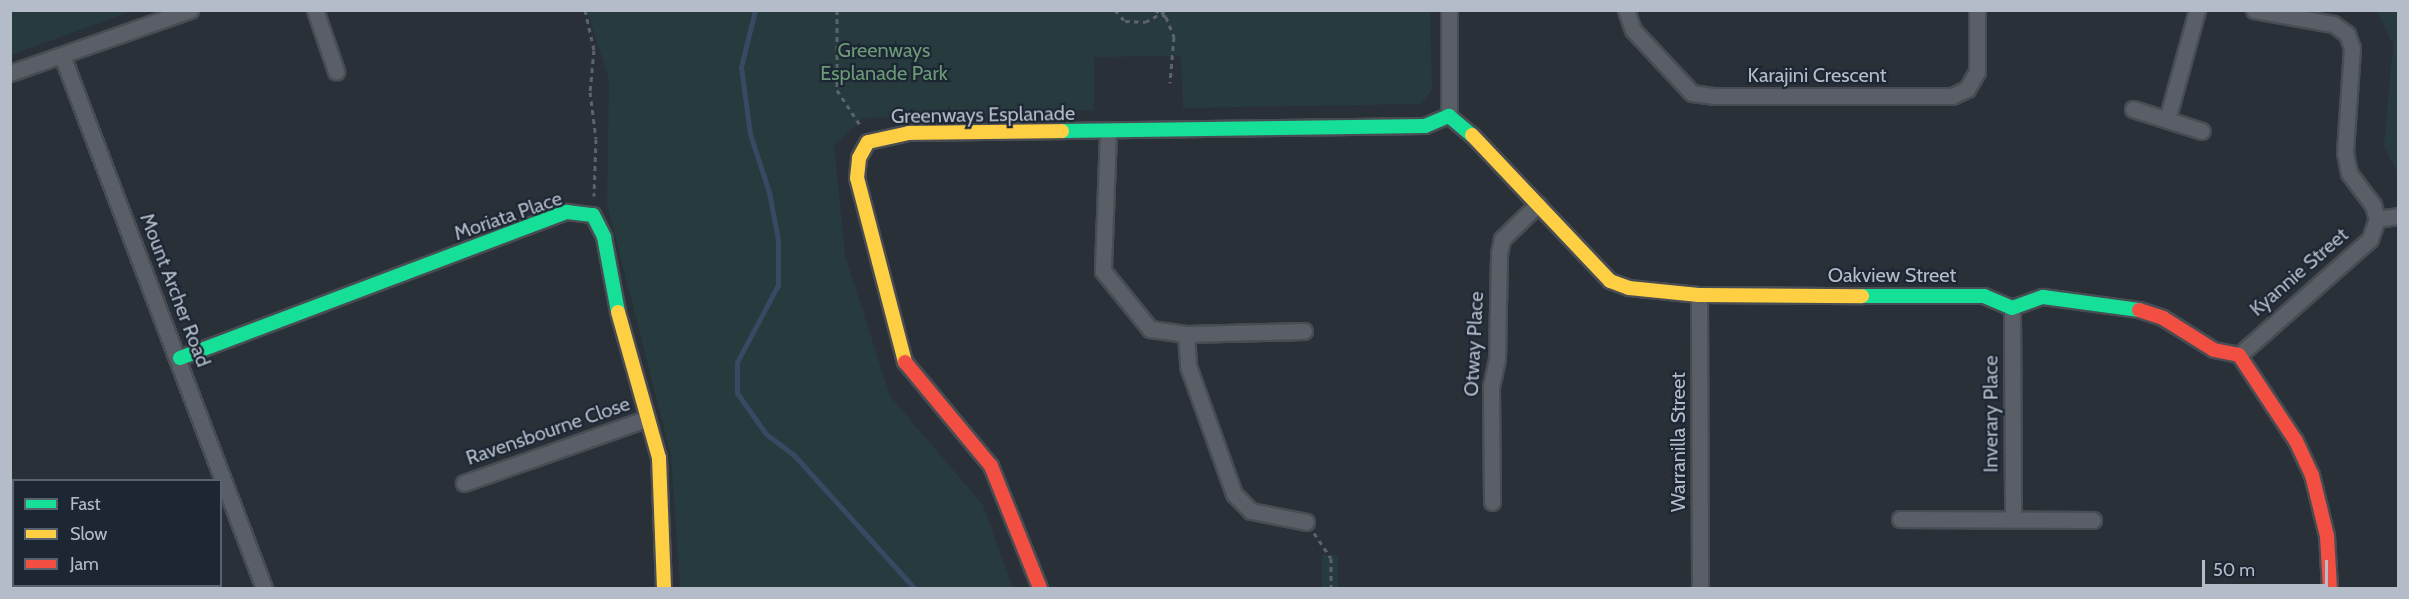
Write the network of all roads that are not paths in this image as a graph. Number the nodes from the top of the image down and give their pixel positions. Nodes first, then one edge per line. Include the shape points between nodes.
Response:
1 (190, 10) edge
2 (315, 10) edge
3 (1449, 10) edge
4 (1626, 10) edge
5 (1977, 10) edge
6 (2197, 10) edge
7 (2254, 10) edge
8 (63, 58) junction
9 (336, 71) dead end
10 (10, 73) edge
11 (2133, 109) dead end
12 (1449, 116) junction
13 (2167, 120) junction
14 (2202, 131) dead end
15 (1108, 132) junction
16 (1538, 204) junction
17 (2398, 216) edge
18 (2377, 219) junction
19 (1699, 295) junction
20 (2012, 308) junction
21 (1304, 331) dead end
22 (1186, 334) junction
23 (2238, 355) junction
24 (180, 358) junction
25 (646, 419) junction
26 (464, 483) dead end
27 (1492, 502) dead end
28 (1900, 519) dead end
29 (2013, 519) junction
30 (2093, 520) dead end
31 (1306, 522) road end
32 (264, 588) edge
33 (664, 588) edge
34 (1040, 588) edge
35 (1700, 588) edge
36 (2330, 588) edge

1 - 8 street via 109,37
2 - 9 street
3 - 12 street
4 - 5 street, Karajini Crescent via 1633,30 1692,93 1952,96 1967,89 1977,72
6 - 13 street
7 - 18 street via 2333,24 2346,34 2352,48 2345,153 2349,173 2373,205
8 - 10 street
8 - 24 street, Mount Archer Road
11 - 13 street
12 - 15 street, Greenways Esplanade via 1425,126
12 - 16 street, Oakview Street via 1466,128
13 - 14 street
15 - 22 street via 1103,272 1150,329
15 - 34 street, Greenways Esplanade via 909,133 868,142 859,158 857,178 902,356 911,375 991,466
16 - 19 street, Oakview Street via 1610,281 1629,288
16 - 27 street, Otway Place via 1502,239 1498,254 1497,359 1491,387
17 - 18 street
18 - 23 street, Kyannie Street via 2370,239
19 - 20 street, Oakview Street via 1984,296
19 - 35 street, Warranilla Street
20 - 23 street via 2043,297 2125,305 2163,318 2214,350
20 - 29 street, Inverary Place
21 - 22 street
22 - 31 street via 1188,366 1234,494 1251,511
23 - 36 street via 2296,441 2312,475 2327,536
24 - 25 street, Moriata Place via 567,212 593,215 604,237 624,342
24 - 32 street, Mount Archer Road
25 - 26 street, Ravensbourne Close
25 - 33 street, Moriata Place via 659,458
28 - 29 street
29 - 30 street

